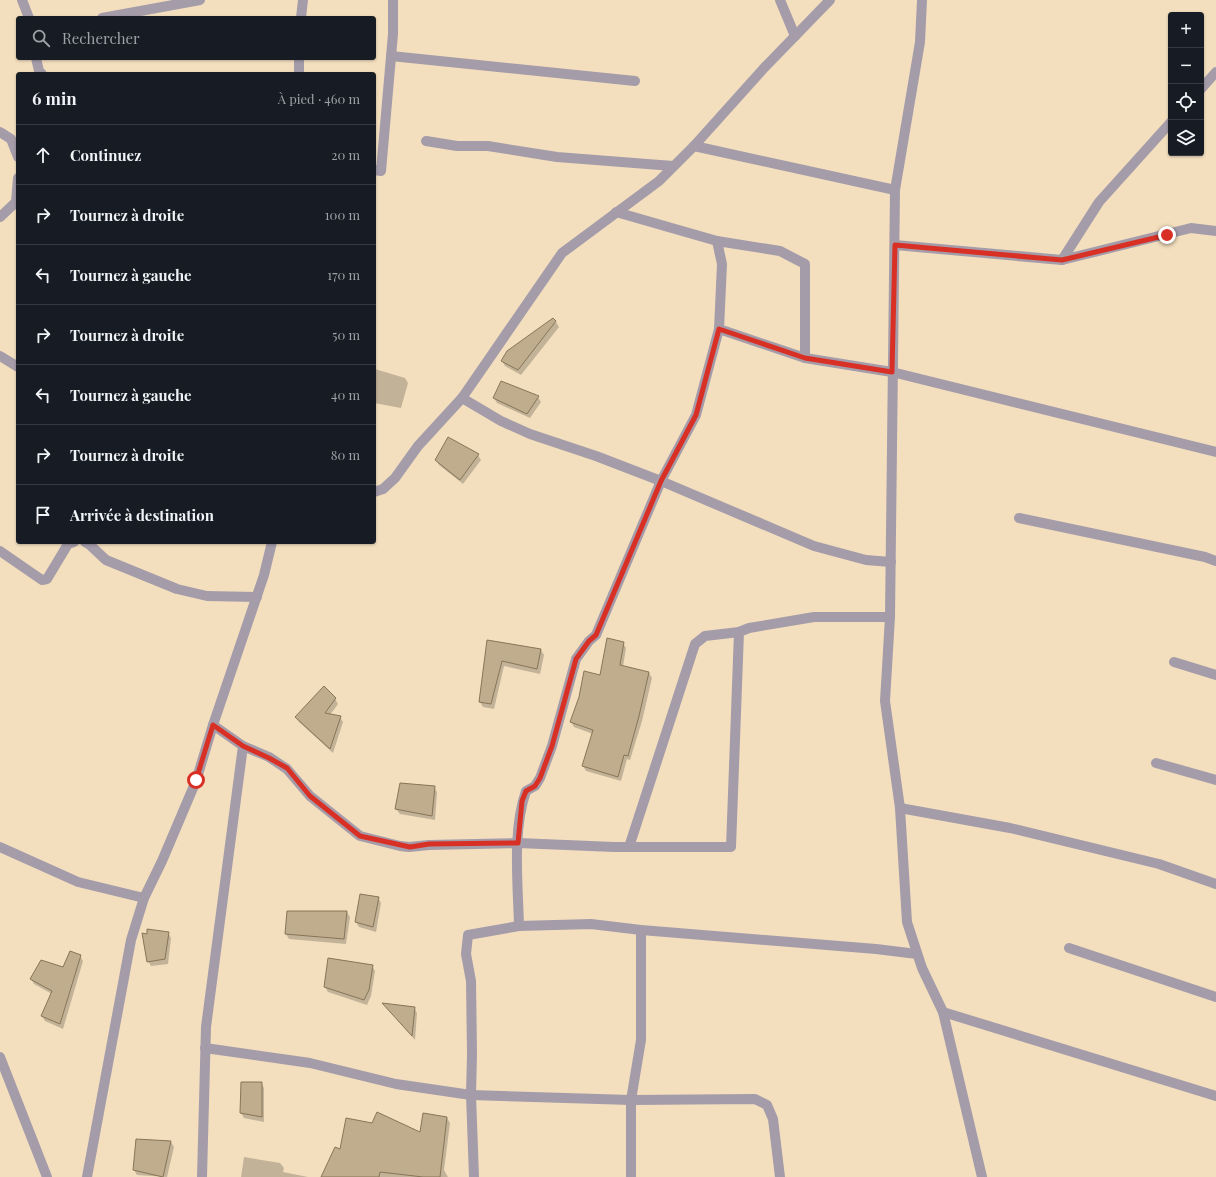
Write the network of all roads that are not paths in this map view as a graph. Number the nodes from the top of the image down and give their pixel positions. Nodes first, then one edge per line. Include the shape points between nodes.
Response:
1 (22, 0) edge
2 (200, 0) edge
3 (303, 0) edge
4 (393, 0) edge
5 (780, 0) edge
6 (830, 0) edge
7 (922, 0) edge
8 (28, 16) edge
9 (113, 16) edge
10 (301, 16) edge
11 (796, 36) junction
12 (391, 56) junction
13 (36, 60) edge
14 (299, 60) edge
15 (40, 72) edge
16 (299, 72) edge
17 (1216, 72) edge
18 (634, 81) dead end
19 (1204, 86) edge
20 (1168, 125) edge
21 (0, 132) edge
22 (426, 141) dead end
23 (694, 146) junction
24 (16, 152) edge
25 (673, 166) junction
26 (376, 170) edge
27 (894, 190) junction
28 (16, 202) edge
29 (616, 212) junction
30 (0, 218) edge
31 (1216, 232) edge
32 (717, 241) junction
33 (895, 245) junction
34 (1062, 260) junction
35 (719, 329) junction
36 (0, 356) edge
37 (805, 358) junction
38 (16, 365) edge
39 (892, 372) junction
40 (462, 398) junction
41 (1216, 452) edge
42 (661, 481) junction
43 (376, 491) edge
44 (1019, 518) dead end
45 (68, 544) edge
46 (90, 544) edge
47 (271, 544) edge
48 (0, 551) edge
49 (1216, 561) edge
50 (891, 562) junction
51 (257, 597) junction
52 (890, 617) junction
53 (739, 632) junction
54 (1174, 662) dead end
55 (1216, 674) edge
56 (213, 725) junction
57 (243, 746) junction
58 (1156, 763) dead end
59 (1216, 780) edge
60 (900, 808) junction
61 (518, 843) junction
62 (0, 847) edge
63 (629, 847) junction
64 (1216, 884) edge
65 (144, 898) junction
66 (519, 926) junction
67 (641, 930) junction
68 (1069, 948) dead end
69 (917, 954) junction
70 (1216, 997) edge
71 (943, 1012) junction
72 (205, 1048) junction
73 (0, 1057) edge
74 (471, 1095) junction
75 (1216, 1096) edge
76 (631, 1100) junction
77 (47, 1177) edge
78 (87, 1177) edge
79 (202, 1177) edge
80 (474, 1177) edge
81 (631, 1177) edge
82 (780, 1177) edge
83 (982, 1177) edge

1 - 8 street
2 - 9 street
3 - 10 street
4 - 12 street
5 - 11 street
6 - 11 street
7 - 27 street via 920,42
11 - 23 street
12 - 18 street
12 - 26 street via 381,171
13 - 15 street
14 - 16 street
17 - 19 street
20 - 34 street via 1099,202
21 - 24 street via 11,139
22 - 25 street via 457,146 488,146 558,157
23 - 25 street
23 - 27 street
25 - 29 street via 659,181
27 - 33 street
28 - 30 street
29 - 32 street
29 - 40 street via 562,253
31 - 34 street via 1191,228
32 - 35 street via 722,264
32 - 37 street via 780,251 805,264
33 - 34 street
33 - 39 street
35 - 37 street
35 - 42 street via 696,415
36 - 38 street
37 - 39 street
39 - 41 street
39 - 50 street
40 - 42 street via 501,421 530,434
40 - 43 street via 418,446 395,478 383,489
42 - 50 street via 814,546 866,560
42 - 61 street via 596,635 576,659 552,746 540,778 535,786 526,791 522,801
44 - 49 street
45 - 48 street via 47,579 42,580
46 - 51 street via 106,560 177,589 207,596
47 - 51 street
50 - 52 street
51 - 56 street
52 - 53 street via 814,617
52 - 60 street via 885,701
53 - 63 street via 705,636 695,644
53 - 63 street via 731,847
54 - 55 street
56 - 57 street
56 - 65 street via 196,780
57 - 61 street via 287,768 310,796 360,836 410,847 429,844
57 - 72 street
58 - 59 street
60 - 64 street via 1010,828 1152,862
60 - 69 street via 907,922
61 - 63 street
61 - 66 street
62 - 65 street via 78,882
65 - 78 street via 131,940
66 - 67 street via 591,924
66 - 74 street via 468,935 466,954 471,980
67 - 69 street
67 - 76 street via 640,1040
68 - 70 street
69 - 71 street
71 - 75 street
71 - 83 street
72 - 74 street via 310,1063 396,1084
72 - 79 street
73 - 77 street
74 - 76 street
74 - 80 street
76 - 81 street
76 - 82 street via 755,1099 767,1105 773,1119

